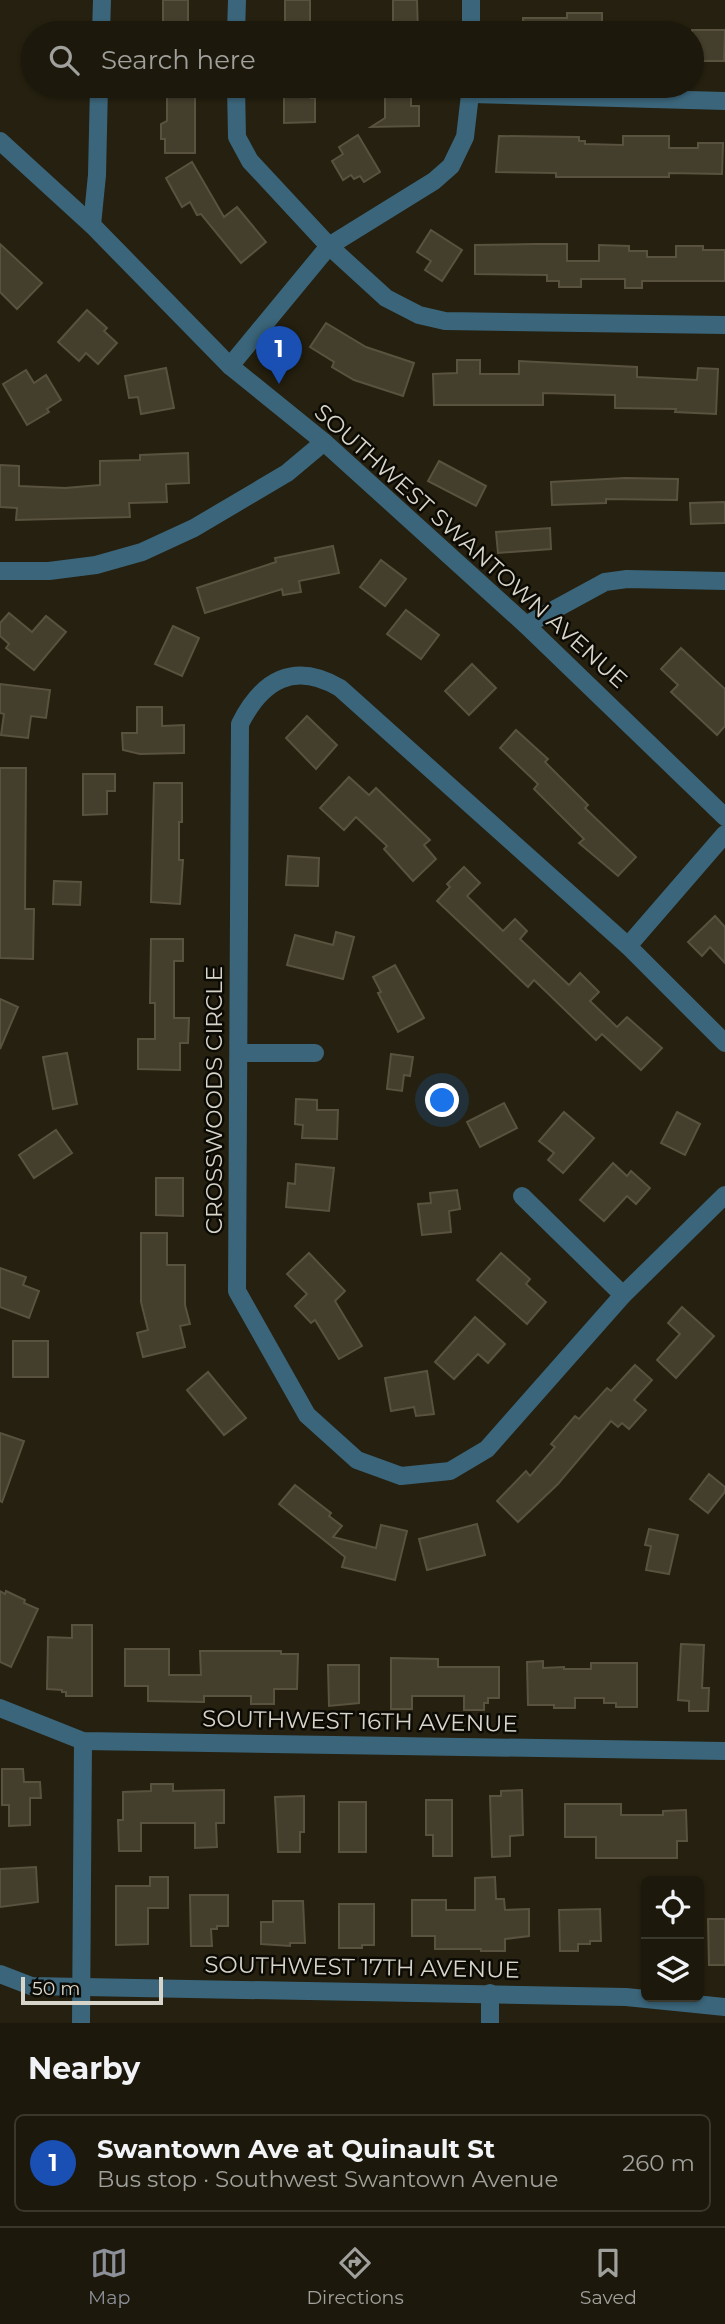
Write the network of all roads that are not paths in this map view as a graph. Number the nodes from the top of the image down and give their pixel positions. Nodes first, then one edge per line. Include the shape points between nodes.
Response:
1 (102, 0) edge
2 (237, 0) edge
3 (471, 0) edge
4 (101, 21) edge
5 (236, 21) edge
6 (471, 21) edge
7 (100, 98) edge
8 (236, 98) edge
9 (470, 98) edge
10 (656, 98) edge
11 (725, 101) edge
12 (0, 141) edge
13 (92, 226) junction
14 (329, 246) junction
15 (725, 325) edge
16 (230, 366) junction
17 (324, 442) junction
18 (0, 571) edge
19 (725, 581) edge
20 (526, 625) junction
21 (725, 817) edge
22 (725, 834) edge
23 (628, 946) junction
24 (725, 1042) edge
25 (239, 1053) junction
26 (315, 1053) dead end
27 (725, 1195) edge
28 (522, 1196) dead end
29 (623, 1295) junction
30 (0, 1708) edge
31 (83, 1741) junction
32 (725, 1751) edge
33 (0, 1974) edge
34 (80, 1987) junction
35 (490, 1993) junction
36 (725, 2007) edge
37 (81, 2023) edge
38 (490, 2023) edge

1 - 4 street
2 - 5 street
3 - 6 street
7 - 13 street
8 - 14 street via 237,137 250,160
9 - 14 street via 465,137 451,166
10 - 11 street
12 - 13 street, SOUTHWEST SWANTOWN AVENUE
13 - 16 street, SOUTHWEST SWANTOWN AVENUE
14 - 15 street via 386,298 419,315 444,321
14 - 16 street
16 - 17 street, SOUTHWEST SWANTOWN AVENUE
17 - 18 street via 287,473 194,528 142,552 96,565
17 - 20 street, SOUTHWEST SWANTOWN AVENUE
19 - 20 street via 605,582
20 - 21 street, SOUTHWEST SWANTOWN AVENUE
22 - 23 street
23 - 24 street, CROSSWOODS CIRCLE
23 - 25 street, CROSSWOODS CIRCLE via 340,688 322,677 289,676 262,691 240,724
25 - 26 street
25 - 29 street, CROSSWOODS CIRCLE via 237,1291 307,1416 357,1460 401,1476 450,1471 487,1449
27 - 29 street, CROSSWOODS CIRCLE
28 - 29 street
30 - 31 street, SOUTHWEST 16TH AVENUE
31 - 32 street, SOUTHWEST 16TH AVENUE
31 - 34 street
33 - 34 street, SOUTHWEST 17TH AVENUE via 31,1986
34 - 35 street, SOUTHWEST 17TH AVENUE
34 - 37 street
35 - 36 street, SOUTHWEST 17TH AVENUE via 626,1997
35 - 38 street

